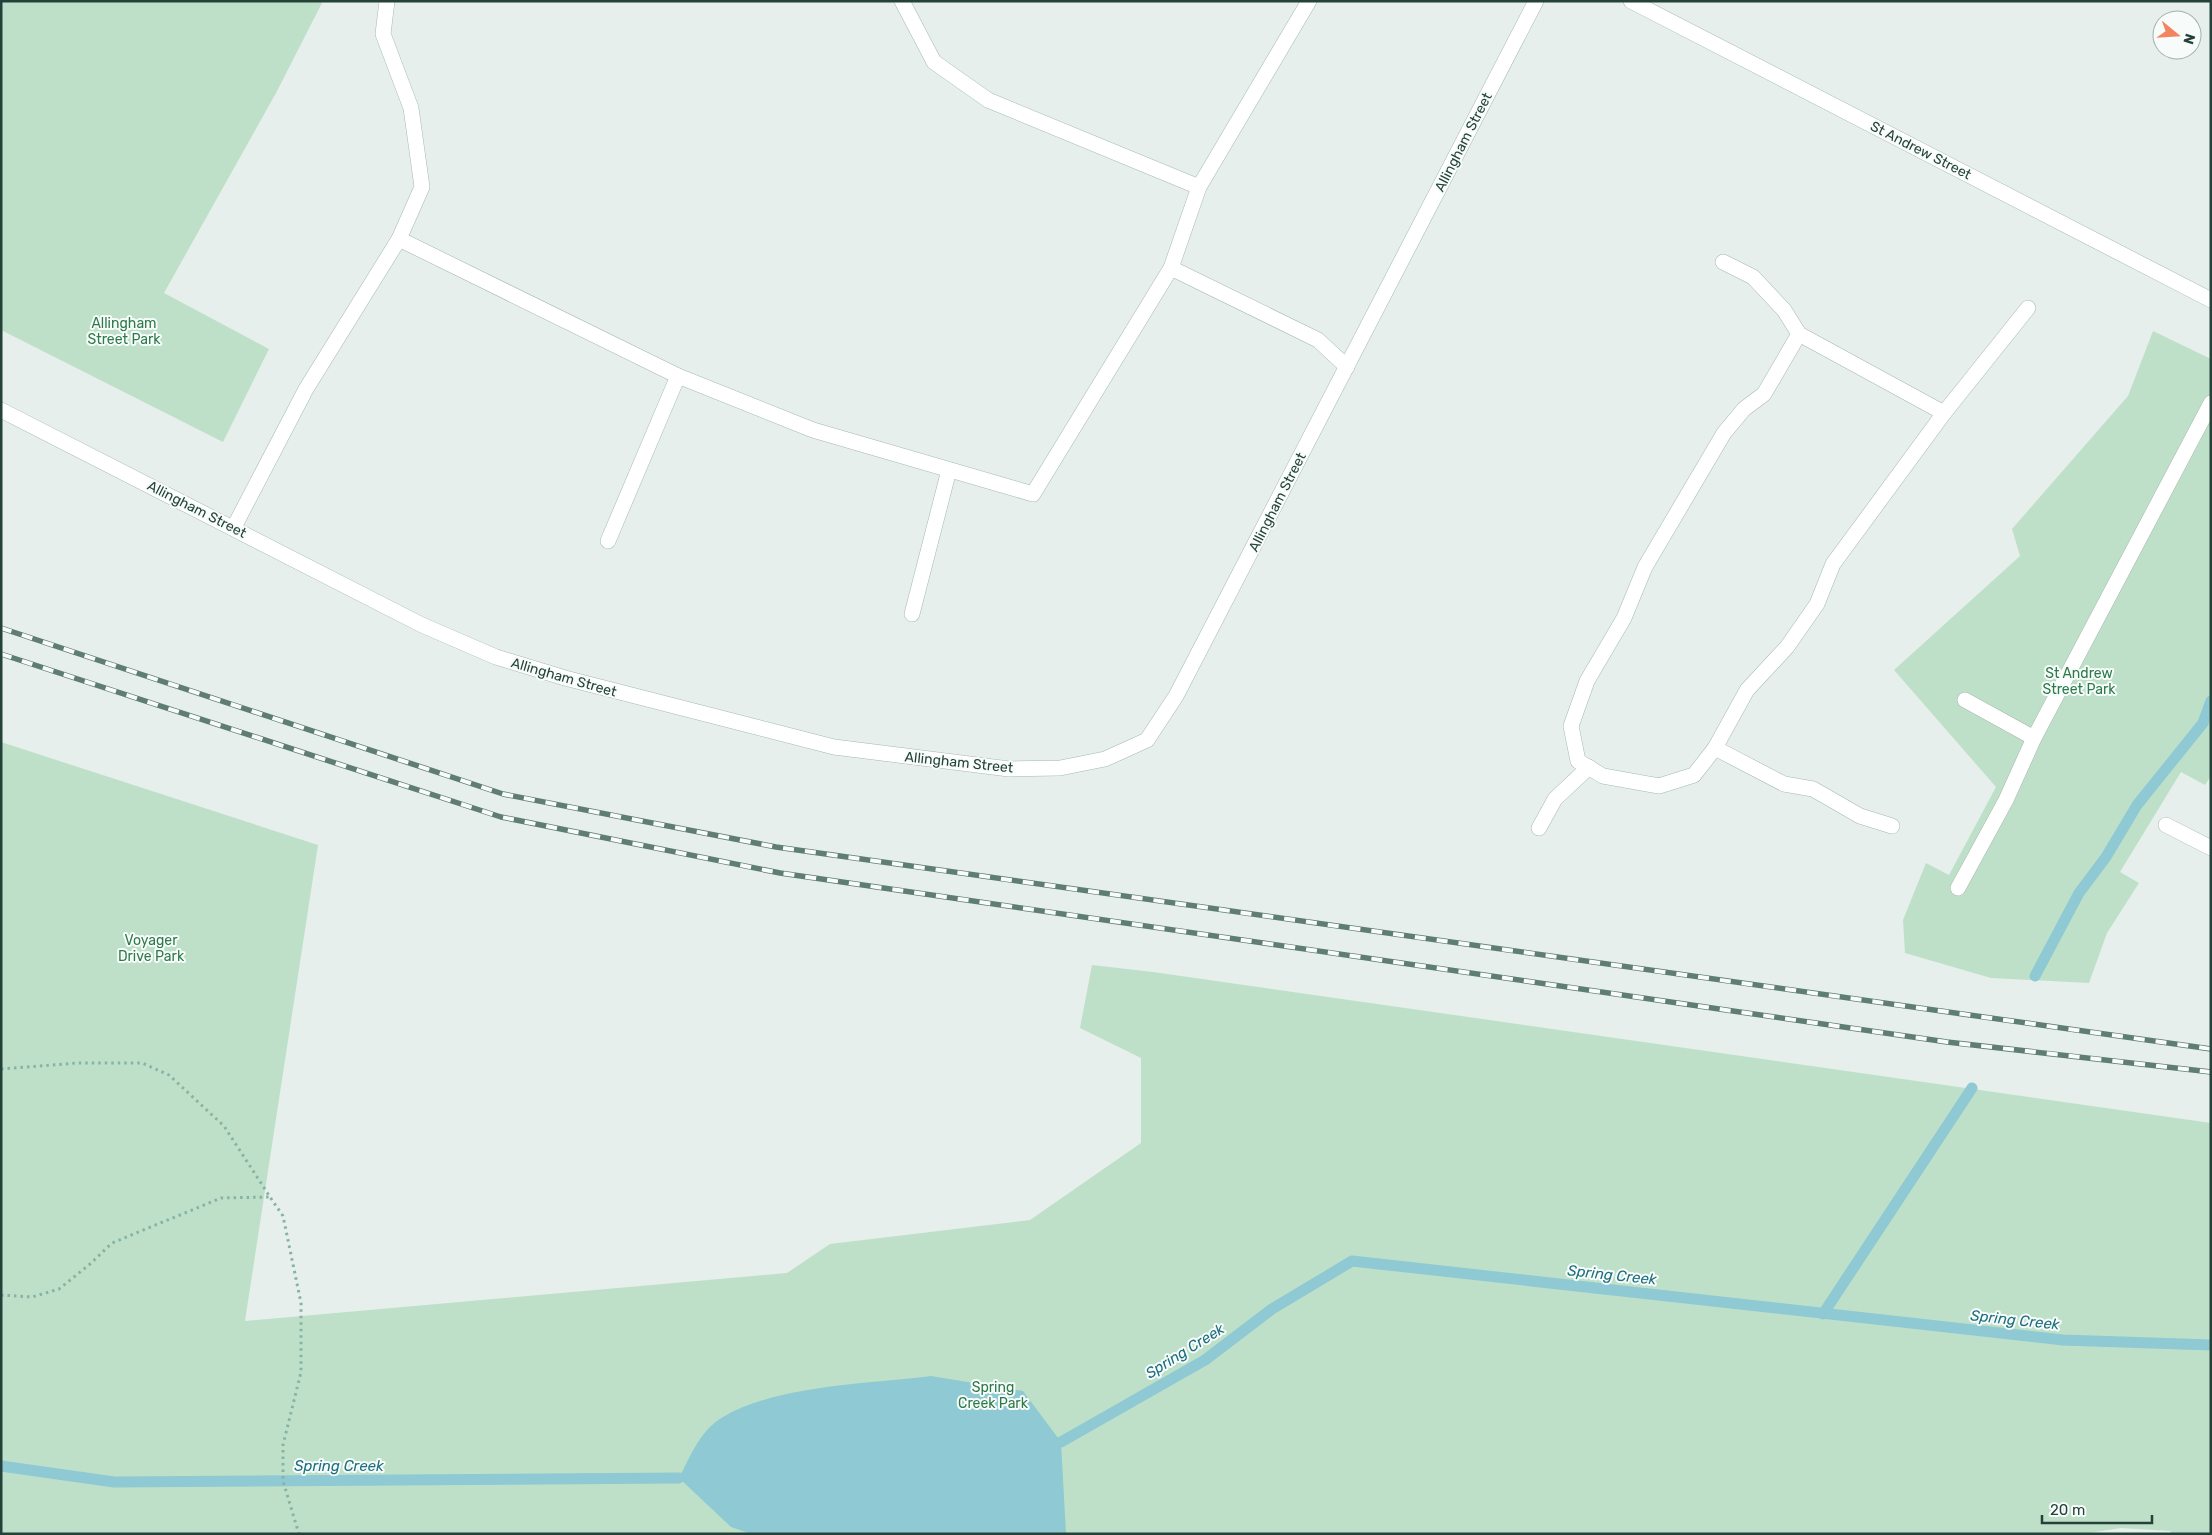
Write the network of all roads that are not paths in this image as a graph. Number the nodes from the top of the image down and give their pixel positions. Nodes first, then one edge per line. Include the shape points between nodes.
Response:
1 (387, 1) edge
2 (902, 1) edge
3 (1309, 1) edge
4 (1536, 1) edge
5 (1631, 1) edge
6 (1199, 187) junction
7 (399, 239) junction
8 (1723, 262) dead end
9 (1172, 268) junction
10 (2211, 300) edge
11 (2028, 308) dead end
12 (1799, 334) junction
13 (1347, 367) junction
14 (678, 376) junction
15 (2211, 403) edge
16 (1, 410) edge
17 (1944, 413) junction
18 (949, 470) junction
19 (234, 528) junction
20 (608, 541) dead end
21 (912, 614) dead end
22 (1965, 700) dead end
23 (2034, 738) junction
24 (1715, 748) junction
25 (1589, 767) junction
26 (2166, 825) dead end
27 (1892, 826) dead end
28 (1539, 828) dead end
29 (2211, 848) edge
30 (1958, 888) dead end

1 - 7 street via 383,34 411,108 422,187
2 - 6 street via 934,62 988,100
3 - 6 street
4 - 13 street, Allingham Street
5 - 10 street, St Andrew Street
6 - 9 street
7 - 14 street
7 - 19 street via 306,389
8 - 12 street via 1753,277 1784,310
9 - 13 street via 1318,340
9 - 18 street via 1033,494
11 - 17 street
12 - 17 street
12 - 25 street via 1764,394 1744,410 1724,433 1645,567 1624,618 1587,681 1571,726 1578,761
13 - 19 street, Allingham Street via 1176,696 1147,740 1105,759 1060,768 1010,768 834,747 496,658 422,625
14 - 18 street via 813,430
14 - 20 street
15 - 23 street
16 - 19 street, Allingham Street
17 - 24 street via 1833,564 1817,604 1787,647 1747,690
18 - 21 street
22 - 23 street
23 - 30 street via 2006,800
24 - 25 street via 1694,775 1659,786 1603,776
24 - 27 street via 1776,781 1813,789 1860,816
25 - 28 street via 1555,799
26 - 29 street

